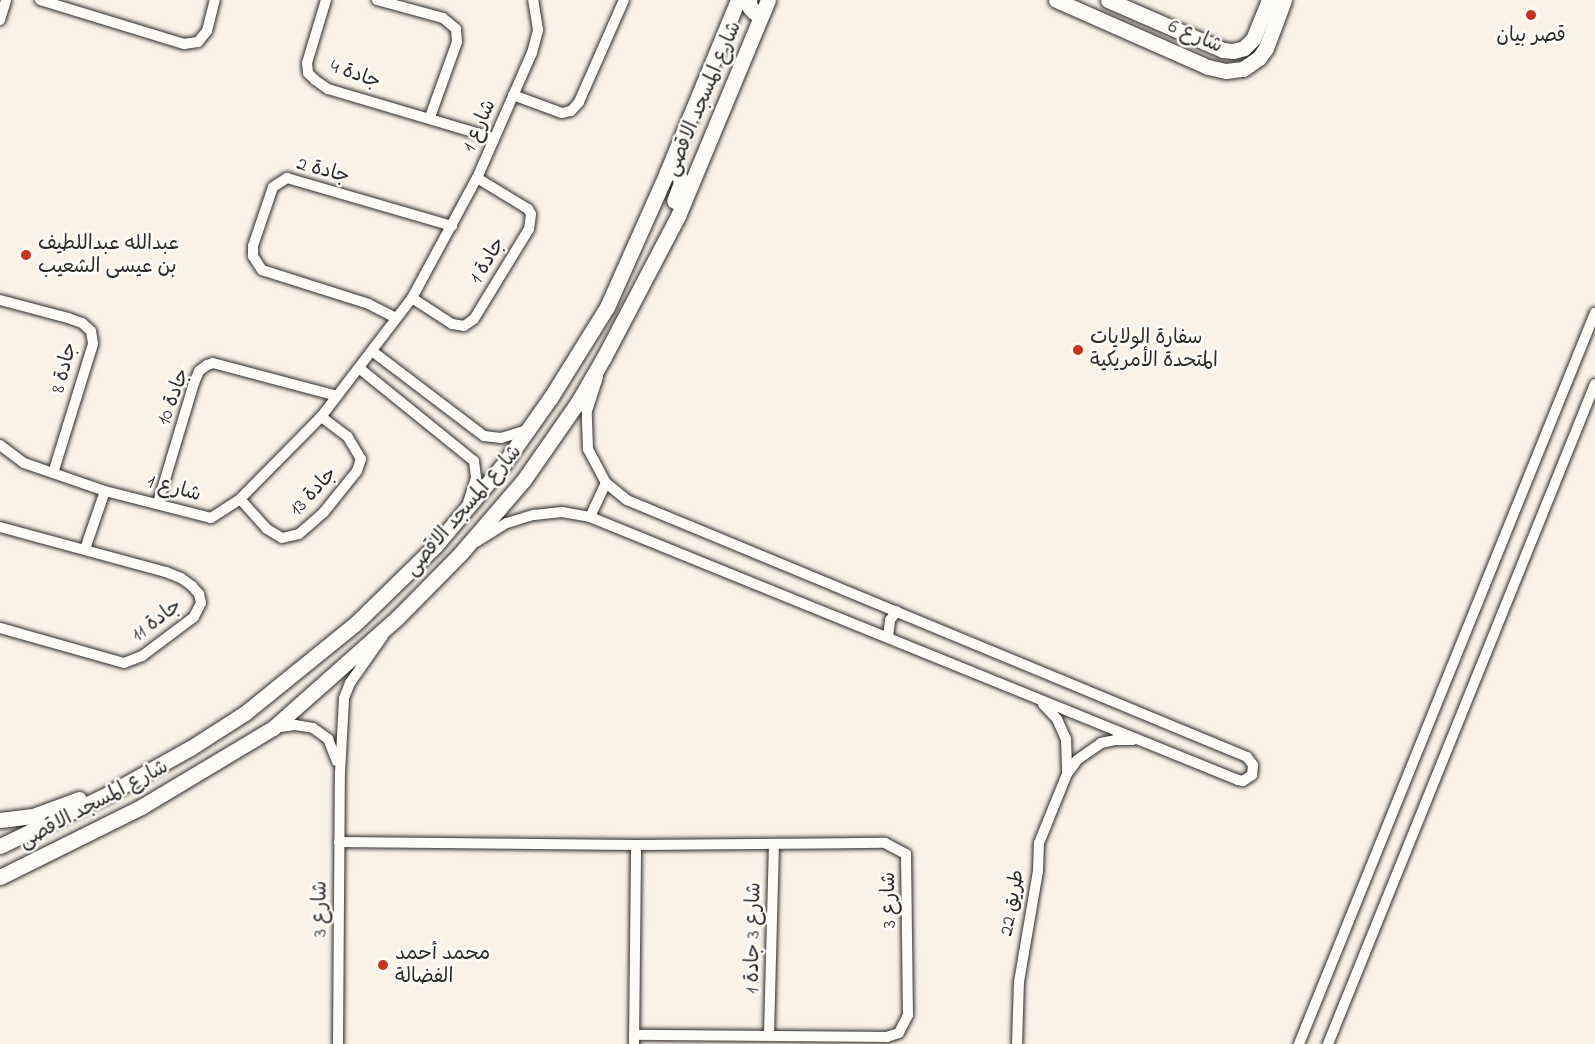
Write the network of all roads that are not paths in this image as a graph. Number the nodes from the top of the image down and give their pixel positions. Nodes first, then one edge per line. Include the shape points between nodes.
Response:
1 (6, 0) edge
2 (40, 0) edge
3 (215, 0) edge
4 (326, 0) edge
5 (377, 0) edge
6 (534, 0) edge
7 (624, 0) edge
8 (738, 0) edge
9 (749, 0) edge
10 (1056, 0) edge
11 (1108, 0) edge
12 (1269, 0) edge
13 (1284, 0) edge
14 (71, 5) edge
15 (765, 6) edge
16 (0, 20) edge
17 (513, 95) junction
18 (430, 117) junction
19 (493, 138) junction
20 (667, 172) junction
21 (477, 178) junction
22 (452, 226) junction
23 (666, 241) junction
24 (412, 298) junction
25 (0, 300) edge
26 (1595, 314) edge
27 (396, 318) junction
28 (372, 351) junction
29 (604, 357) junction
30 (359, 368) junction
31 (1595, 384) edge
32 (337, 396) junction
33 (321, 417) junction
34 (527, 430) junction
35 (0, 445) edge
36 (53, 473) junction
37 (606, 483) junction
38 (105, 491) junction
39 (240, 499) junction
40 (158, 503) junction
41 (466, 510) junction
42 (590, 517) junction
43 (0, 527) edge
44 (86, 549) junction
45 (461, 553) junction
46 (897, 611) junction
47 (397, 618) junction
48 (0, 628) edge
49 (888, 637) junction
50 (1033, 697) junction
51 (273, 728) junction
52 (1145, 742) junction
53 (192, 747) junction
54 (200, 771) junction
55 (340, 773) junction
56 (144, 774) junction
57 (1067, 774) junction
58 (0, 820) edge
59 (339, 842) junction
60 (774, 844) junction
61 (636, 845) junction
62 (0, 846) edge
63 (0, 877) edge
64 (769, 1034) junction
65 (634, 1039) edge
66 (338, 1044) edge
67 (1017, 1044) edge
68 (1299, 1044) edge
69 (1328, 1044) edge

1 - 16 street
2 - 14 street
3 - 14 street via 207,31 198,42 184,44
4 - 18 street, جادة 4 via 308,73 328,88
5 - 18 street via 442,18 456,29 457,42
6 - 17 street, شارع 1 via 538,30
7 - 17 street via 579,102 571,111 562,113
8 - 20 main road, شارع المسجد الاقصى
9 - 15 main road via 754,12
10 - 13 main road, شارع 6 via 1208,67 1226,71 1243,69 1259,58
11 - 12 main road, شارع 6 via 1233,51 1244,48 1253,39
15 - 23 main road, شارع المسجد الاقصى
17 - 19 street, شارع 1
18 - 19 street, جادة 4
19 - 21 street, شارع 1
20 - 23 main road via 676,172 681,183 664,229
20 - 34 main road, شارع المسجد الاقصى via 607,307
21 - 22 street, شارع 1
21 - 24 street, جادة 1 via 528,209 529,229 474,319 464,326 452,324
22 - 24 street, شارع 1
22 - 27 street, جادة 2 via 287,178 273,187 254,246 253,256 262,270 369,304
23 - 29 main road, شارع المسجد الاقصى
24 - 27 street, شارع 1
25 - 36 street, جادة 8 via 68,318 91,331 93,344
26 - 68 street
27 - 28 street, شارع 1
28 - 30 street, شارع 1
28 - 34 street via 483,436 501,438
29 - 37 street via 586,424 588,449
29 - 45 main road, شارع المسجد الاقصى via 523,481
30 - 32 street, شارع 1
30 - 41 street via 474,461 476,478
31 - 69 street
32 - 33 street, شارع 1
32 - 40 street, جادة 10 via 213,363 207,365 194,382
33 - 39 street, شارع 1
33 - 39 street, جادة 13 via 348,437 362,459 324,512 299,534 282,538 267,529
34 - 41 main road, شارع المسجد الاقصى
35 - 36 street, شارع 1 via 24,463
36 - 38 street, شارع 1
37 - 42 street
37 - 46 street via 627,500
38 - 40 street, شارع 1
38 - 44 street
39 - 40 street, شارع 1 via 212,518
41 - 53 main road, شارع المسجد الاقصى via 355,624 245,712
42 - 45 street via 562,512 520,518
42 - 49 street
43 - 44 street, جادة 11
44 - 48 street, جادة 11 via 181,578 199,594 199,611 142,656 124,663
45 - 47 main road, شارع المسجد الاقصى
46 - 49 street via 888,626
46 - 52 street via 1247,757 1254,770 1248,779 1238,780
47 - 51 main road, شارع المسجد الاقصى
47 - 55 street, شارع 3 via 346,690
49 - 50 street
50 - 52 street
50 - 57 street, طريق 22 via 1052,712 1062,728 1068,751
51 - 54 main road, شارع المسجد الاقصى
51 - 55 street, شارع 3 via 305,725 322,733 334,752
52 - 57 street, طريق 22 via 1101,743 1082,755
53 - 54 main road via 186,765
53 - 56 main road, شارع المسجد الاقصى
54 - 63 main road, شارع المسجد الاقصى via 141,807
55 - 59 street, شارع 3
56 - 58 main road via 33,816
56 - 62 main road, شارع المسجد الاقصى
57 - 67 street, طريق 22 via 1039,843 1019,982
59 - 61 street
59 - 66 street, شارع 3
60 - 61 street, شارع 3
60 - 64 street, شارع 3 جادة 1
60 - 64 street, شارع 3 via 885,843 906,854 908,1015 899,1033 887,1037
61 - 65 street, شارع 3
64 - 65 street, شارع 3

